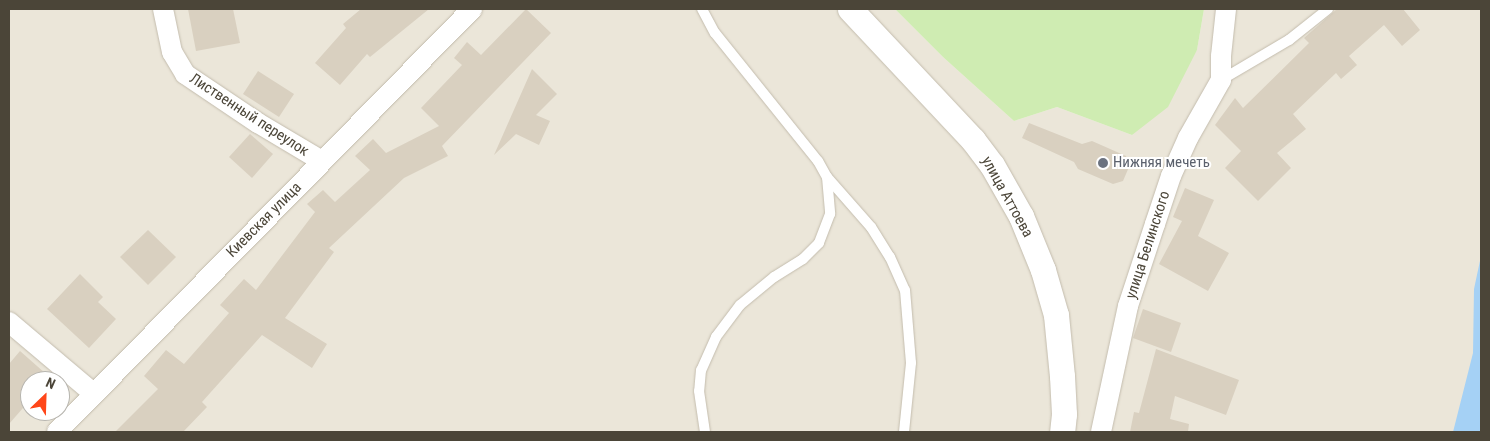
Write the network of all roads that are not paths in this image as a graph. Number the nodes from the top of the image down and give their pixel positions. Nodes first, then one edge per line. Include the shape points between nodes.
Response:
1 (163, 9) edge
2 (472, 9) edge
3 (702, 9) edge
4 (850, 9) edge
5 (1226, 9) edge
6 (1328, 9) edge
7 (1221, 80) junction
8 (322, 161) junction
9 (827, 177) junction
10 (9, 322) edge
11 (93, 393) junction
12 (57, 432) edge
13 (705, 432) edge
14 (904, 432) edge
15 (1062, 432) edge
16 (1101, 432) edge

1 - 8 street, Лиственный переулок via 172,52 186,74
2 - 8 street, Киевская улица
3 - 9 lane via 715,33 818,161
4 - 15 street, улица Аттоева via 973,140 992,165 1020,216 1043,270 1056,315 1064,414
5 - 7 street, улица Белинского
6 - 7 lane via 1289,40
7 - 16 street, улица Белинского via 1188,138 1154,224 1128,306
8 - 11 street, Киевская улица
9 - 13 lane via 830,214 819,243 803,260 774,277 740,305 716,337 701,370 699,391
9 - 14 lane via 871,227 905,290 912,363
10 - 11 street
11 - 12 street, Киевская улица

